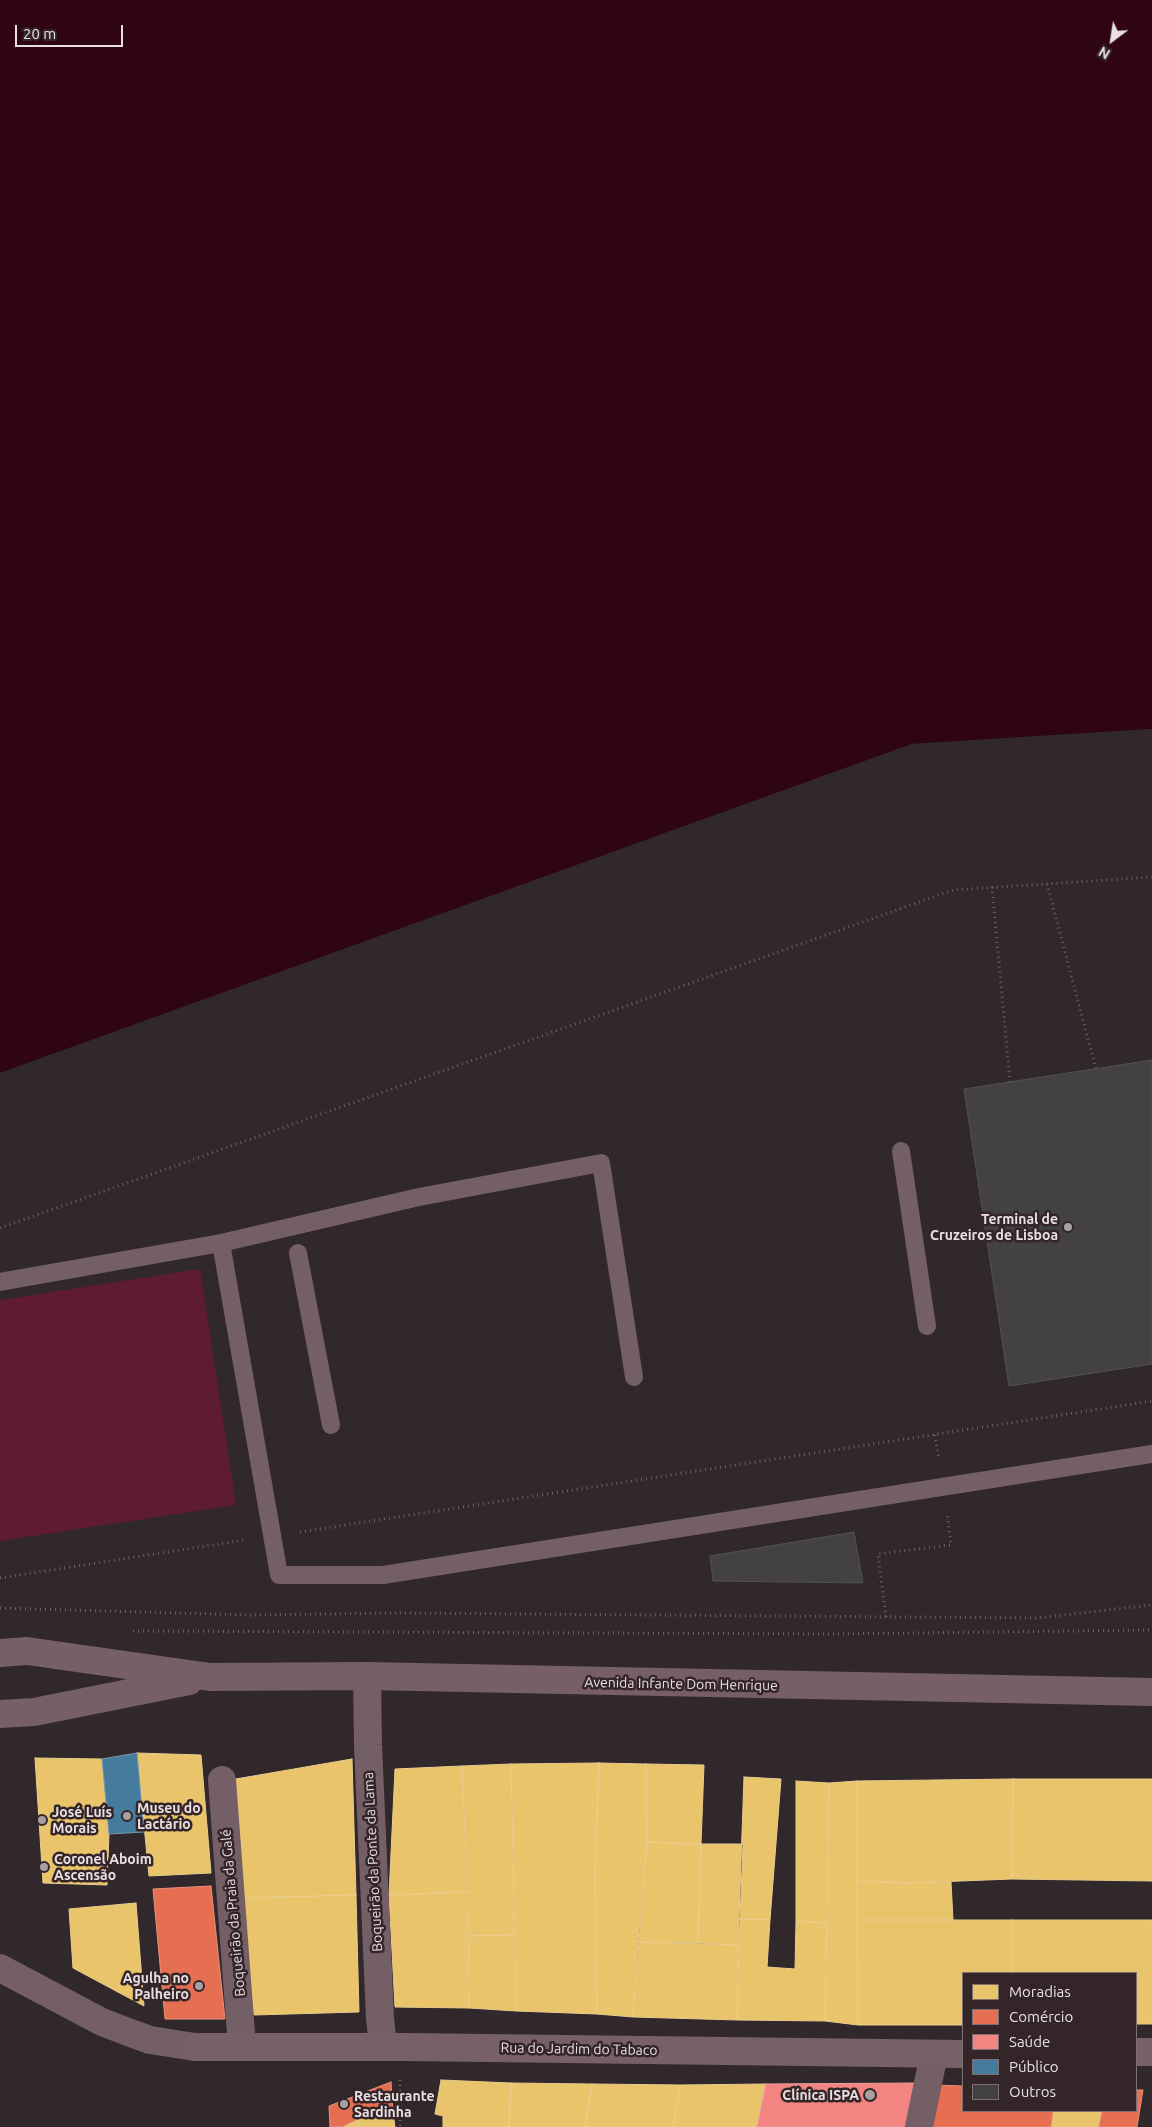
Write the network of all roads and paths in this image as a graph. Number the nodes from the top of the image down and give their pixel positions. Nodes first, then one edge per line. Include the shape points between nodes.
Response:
1 (1152, 877) edge
2 (1047, 884) junction
3 (992, 887) junction
4 (1096, 1069) dead end
5 (1010, 1082) dead end
6 (901, 1151) dead end
7 (0, 1228) edge
8 (221, 1243) junction
9 (298, 1253) dead end
10 (0, 1282) edge
11 (927, 1326) dead end
12 (634, 1377) dead end
13 (1152, 1401) edge
14 (331, 1425) dead end
15 (935, 1434) junction
16 (1152, 1454) edge
17 (943, 1487) junction
18 (272, 1536) junction
19 (0, 1578) edge
20 (1152, 1605) edge
21 (0, 1608) edge
22 (886, 1617) junction
23 (1152, 1630) edge
24 (125, 1631) dead end
25 (0, 1654) edge
26 (367, 1676) junction
27 (210, 1677) junction
28 (1152, 1692) edge
29 (0, 1714) edge
30 (222, 1780) dead end
31 (0, 1968) edge
32 (242, 2047) junction
33 (383, 2047) junction
34 (1137, 2052) edge
35 (1152, 2052) edge
36 (934, 2054) junction
37 (962, 2054) edge
38 (400, 2071) dead end
39 (400, 2127) edge
40 (920, 2127) edge

1 - 2 path
2 - 3 path
2 - 4 path
3 - 5 path
3 - 7 path via 953,890
6 - 11 lane
8 - 10 lane
8 - 12 lane via 420,1197 601,1163
8 - 18 lane
9 - 14 lane
13 - 15 path
15 - 17 path
15 - 18 path
16 - 17 lane
17 - 18 lane via 383,1575 278,1575
17 - 22 path via 952,1545 878,1554
18 - 19 path
20 - 22 path via 1038,1618
21 - 22 path via 248,1615
23 - 24 path via 831,1634
25 - 27 main road, Avenida Infante Dom Henrique via 27,1651
26 - 27 main road, Avenida Infante Dom Henrique
26 - 28 main road, Avenida Infante Dom Henrique
26 - 33 street, Boqueirão da Ponte da Lama
27 - 29 main road, Avenida Infante Dom Henrique via 34,1712
30 - 32 street, Boqueirão da Praia da Galé
31 - 32 street, Rua do Jardim do Tabaco via 102,2022 150,2040 194,2047
32 - 33 street, Rua do Jardim do Tabaco
33 - 36 street, Rua do Jardim do Tabaco
34 - 35 street
36 - 37 street, Rua do Jardim do Tabaco
36 - 40 street
38 - 39 path

